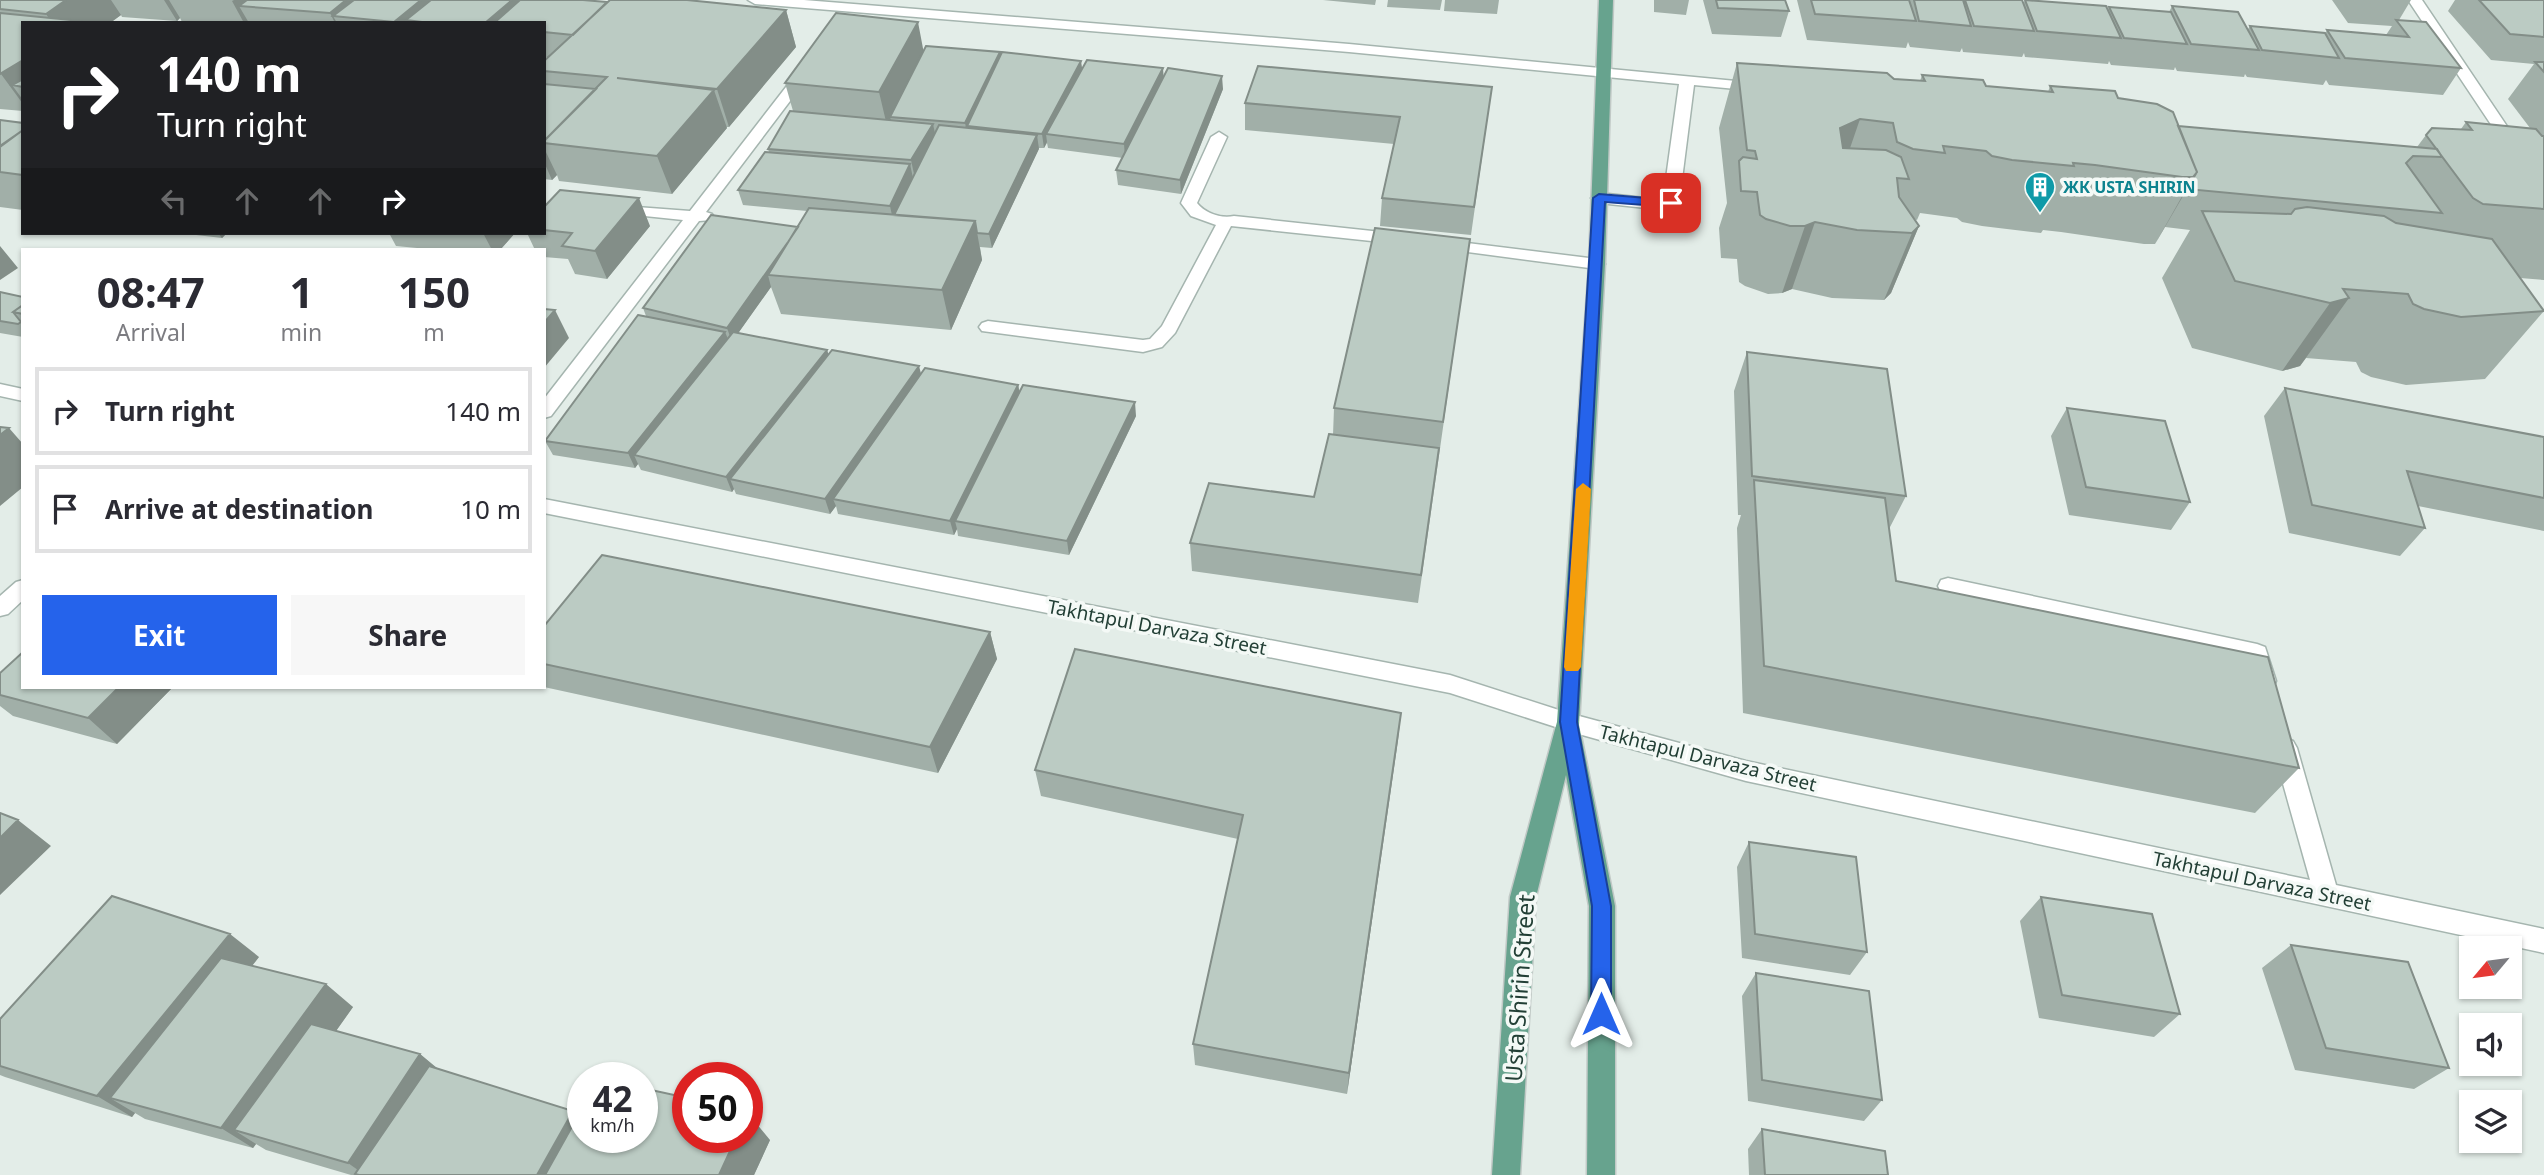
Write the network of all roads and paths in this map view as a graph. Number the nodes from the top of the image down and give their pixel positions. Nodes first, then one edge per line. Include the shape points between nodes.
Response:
1 (755, 0) edge
2 (1606, 0) edge
3 (2415, 0) edge
4 (811, 63) edge
5 (1603, 72) junction
6 (1688, 81) junction
7 (1770, 89) edge
8 (1219, 137) dead end
9 (2517, 162) edge
10 (1599, 198) junction
11 (600, 206) edge
12 (696, 216) junction
13 (724, 219) edge
14 (1225, 223) junction
15 (1597, 264) junction
16 (988, 327) dead end
17 (0, 390) edge
18 (21, 395) edge
19 (546, 409) edge
20 (546, 506) edge
21 (1948, 586) dead end
22 (21, 590) edge
23 (0, 608) edge
24 (2273, 707) edge
25 (1568, 722) junction
26 (2280, 734) edge
27 (2326, 894) junction
28 (2544, 941) edge
29 (1506, 1175) edge
30 (1601, 1175) edge

1 - 5 street via 848,14 1349,48
2 - 5 main road, Usta Shirin Street
3 - 9 street
4 - 12 street
5 - 6 street
5 - 10 main road, Usta Shirin Street
6 - 7 street
6 - 10 street via 1671,203
8 - 14 street via 1189,203 1197,213
10 - 15 main road, Usta Shirin Street
11 - 12 street
12 - 13 street
12 - 19 street
14 - 15 street via 1262,222
14 - 16 street via 1169,329 1156,343 1143,346
15 - 25 main road, Usta Shirin Street
17 - 18 street
20 - 25 street, Takhtapul Darvaza Street via 1450,684
21 - 24 street via 2257,653
22 - 23 street
25 - 27 street, Takhtapul Darvaza Street via 1746,771
25 - 29 main road, Usta Shirin Street via 1523,897
25 - 30 main road, Usta Shirin Street via 1602,906
26 - 27 street
27 - 28 street, Takhtapul Darvaza Street

